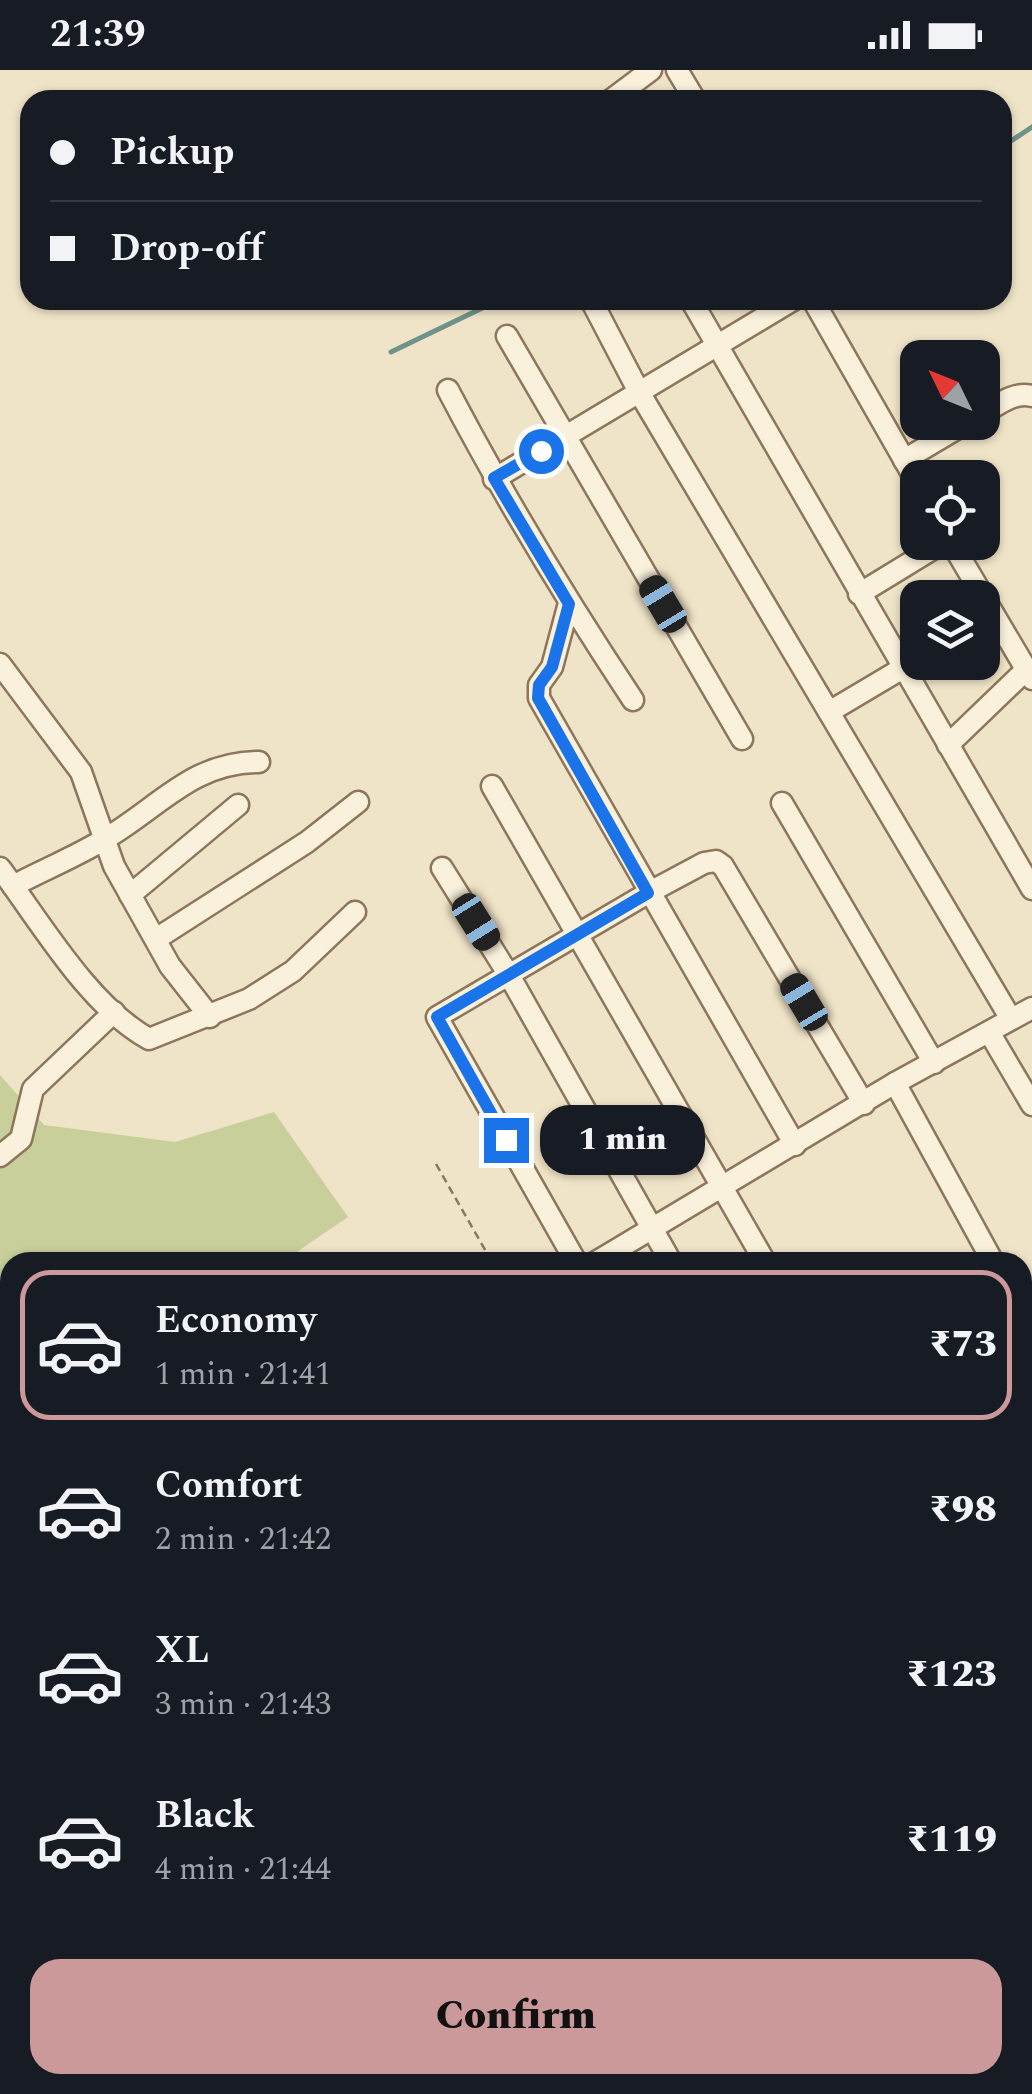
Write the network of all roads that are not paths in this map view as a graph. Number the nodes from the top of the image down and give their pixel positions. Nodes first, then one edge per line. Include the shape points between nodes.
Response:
1 (642, 72) edge
2 (622, 90) edge
3 (595, 310) edge
4 (697, 310) edge
5 (776, 310) edge
6 (820, 310) edge
7 (507, 336) dead end
8 (717, 345) junction
9 (448, 390) dead end
10 (638, 392) junction
11 (1032, 396) edge
12 (1000, 404) edge
13 (564, 437) junction
14 (938, 440) edge
15 (904, 460) joint
16 (494, 478) junction
17 (918, 560) edge
18 (960, 560) edge
19 (860, 594) junction
20 (569, 604) junction
21 (900, 663) edge
22 (0, 664) edge
23 (1028, 665) edge
24 (900, 670) edge
25 (910, 680) edge
26 (8, 686) edge
27 (632, 700) dead end
28 (829, 712) junction
29 (742, 738) dead end
30 (948, 745) junction
31 (260, 762) dead end
32 (492, 786) dead end
33 (358, 802) dead end
34 (782, 803) dead end
35 (238, 805) dead end
36 (104, 840) junction
37 (0, 868) edge
38 (442, 868) dead end
39 (13, 886) junction
40 (1032, 889) edge
41 (648, 893) junction
42 (130, 895) junction
43 (355, 912) dead end
44 (579, 936) junction
45 (156, 940) junction
46 (510, 977) junction
47 (1032, 1008) edge
48 (114, 1012) junction
49 (210, 1017) junction
50 (1011, 1019) junction
51 (989, 1032) junction
52 (934, 1064) junction
53 (895, 1084) junction
54 (864, 1104) junction
55 (1032, 1104) edge
56 (795, 1146) junction
57 (0, 1156) edge
58 (722, 1188) junction
59 (650, 1230) junction
60 (570, 1252) edge
61 (613, 1252) edge
62 (664, 1252) edge
63 (759, 1252) edge
64 (987, 1252) edge

1 - 2 street
3 - 10 street
4 - 8 street
5 - 8 street
6 - 15 street
7 - 13 street
8 - 10 street
8 - 19 street
9 - 16 street
10 - 13 street
10 - 28 street
11 - 12 street
13 - 16 street
13 - 29 street
14 - 15 street
16 - 20 street
17 - 19 street
18 - 23 street
19 - 21 street
20 - 27 street
20 - 41 street via 538,698
22 - 26 street
23 - 30 street
24 - 28 street
25 - 30 street
26 - 36 street via 81,772
28 - 50 street
30 - 40 street
31 - 36 street via 194,777
32 - 44 street
33 - 45 street
34 - 52 street
35 - 42 street
36 - 39 street
36 - 42 street
37 - 39 street
38 - 46 street
39 - 48 street
41 - 44 street
41 - 54 street via 704,863 724,866
41 - 56 street
42 - 45 street
43 - 49 street via 293,971
44 - 46 street
44 - 58 street
45 - 49 street
46 - 59 street
46 - 60 street via 437,1017
47 - 50 street
48 - 49 street via 149,1040
48 - 57 street via 33,1089 21,1139
50 - 51 street
51 - 52 street
51 - 55 street
52 - 53 street
53 - 54 street
53 - 64 street
54 - 56 street
56 - 58 street
58 - 59 street
58 - 63 street
59 - 61 street
59 - 62 street

